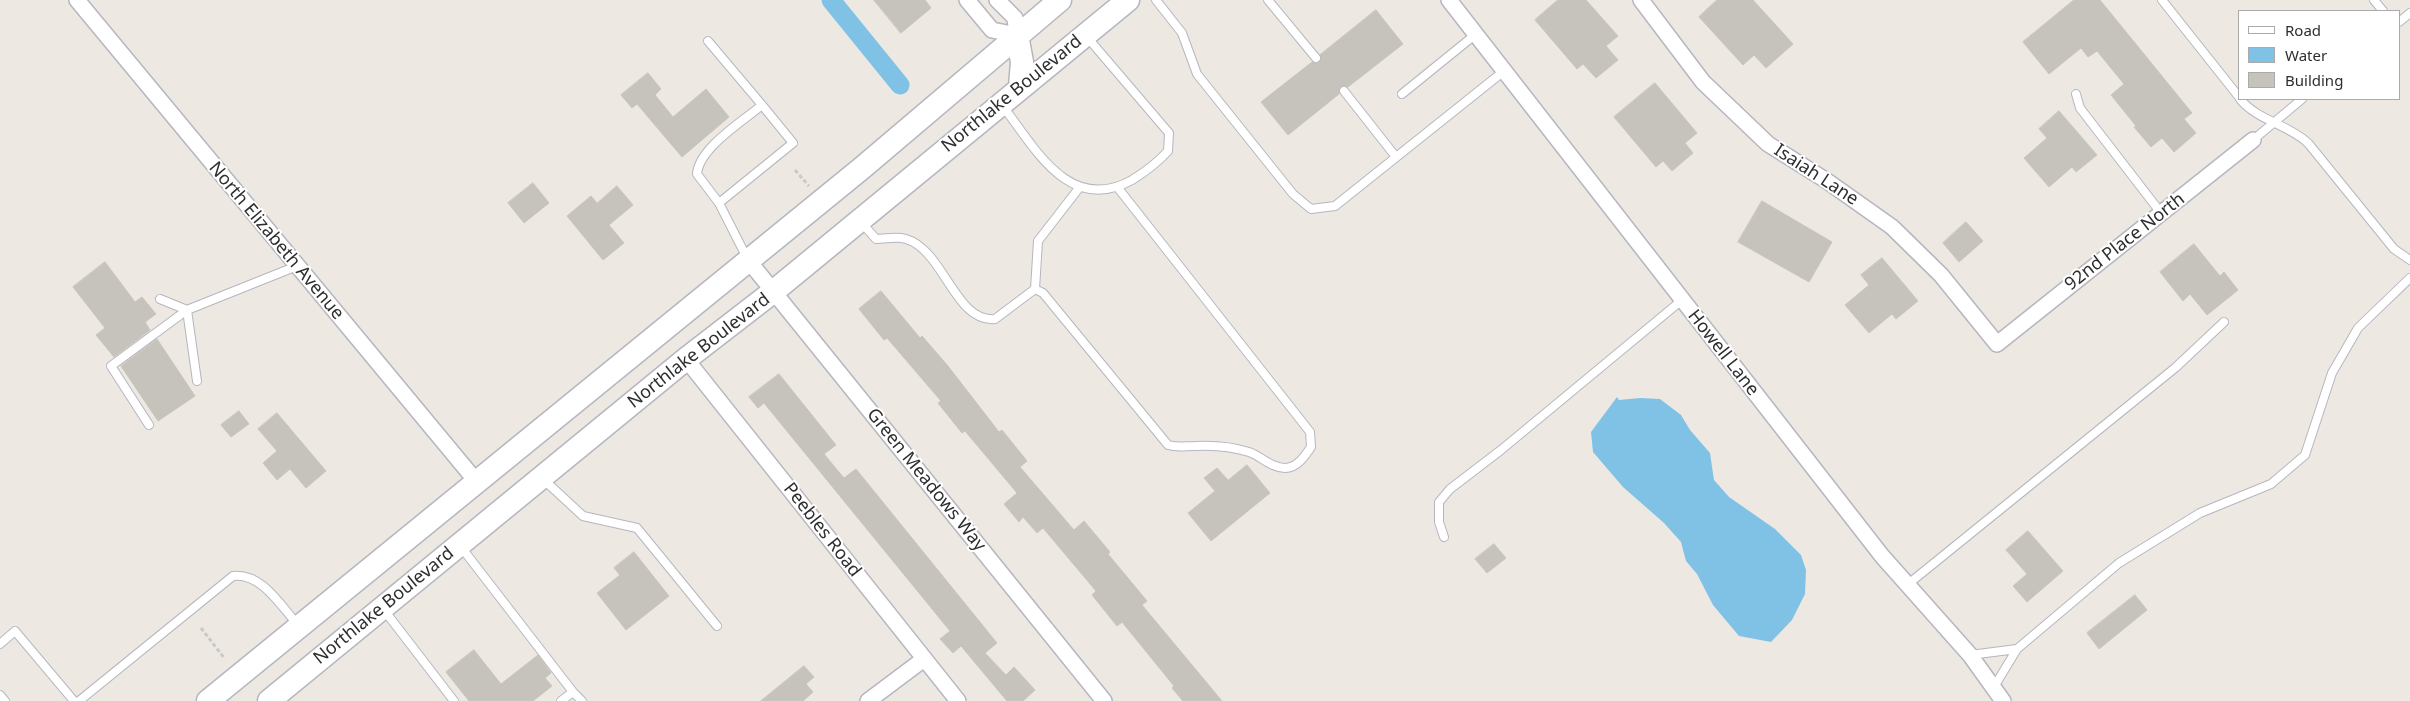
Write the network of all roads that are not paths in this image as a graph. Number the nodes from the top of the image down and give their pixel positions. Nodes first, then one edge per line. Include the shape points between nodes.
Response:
1 (77, 0) edge
2 (967, 0) edge
3 (997, 0) edge
4 (1060, 0) edge
5 (1128, 0) edge
6 (1156, 0) edge
7 (1268, 0) edge
8 (1449, 0) edge
9 (1640, 0) edge
10 (2162, 0) edge
11 (2374, 0) edge
12 (2382, 10) edge
13 (2410, 13) edge
14 (2400, 21) edge
15 (1476, 34) junction
16 (1017, 35) junction
17 (1085, 35) junction
18 (708, 41) dead end
19 (1316, 58) dead end
20 (1504, 71) junction
21 (1020, 87) junction
22 (1344, 91) dead end
23 (1402, 94) dead end
24 (2076, 94) dead end
25 (2238, 95) edge
26 (2242, 100) edge
27 (2301, 100) edge
28 (1000, 103) junction
29 (762, 105) junction
30 (2272, 122) junction
31 (2253, 140) joint
32 (1396, 157) junction
33 (1079, 188) junction
34 (1118, 188) junction
35 (719, 203) junction
36 (2161, 214) junction
37 (860, 220) junction
38 (748, 260) junction
39 (2410, 260) edge
40 (297, 266) junction
41 (2410, 278) edge
42 (1035, 289) junction
43 (774, 291) junction
44 (160, 299) dead end
45 (1682, 300) junction
46 (188, 310) junction
47 (2224, 322) dead end
48 (1997, 344) joint
49 (686, 359) junction
50 (197, 380) dead end
51 (149, 425) dead end
52 (542, 478) junction
53 (476, 481) junction
54 (1444, 537) dead end
55 (460, 545) junction
56 (1907, 584) junction
57 (382, 608) junction
58 (717, 626) dead end
59 (299, 627) junction
60 (0, 644) edge
61 (2017, 649) junction
62 (1970, 656) junction
63 (924, 659) junction
64 (1994, 687) junction
65 (573, 692) junction
66 (0, 695) edge
67 (5, 701) edge
68 (74, 701) edge
69 (79, 701) edge
70 (208, 701) edge
71 (269, 701) edge
72 (454, 701) edge
73 (561, 701) edge
74 (582, 701) edge
75 (868, 701) edge
76 (958, 701) edge
77 (1104, 701) edge
78 (2003, 701) edge

1 - 40 street, North Elizabeth Avenue
2 - 16 street via 992,30
3 - 16 street via 1015,18
4 - 16 main road
5 - 17 main road, Northlake Boulevard
6 - 32 lane via 1182,33 1197,74 1293,194 1311,209 1334,206
7 - 19 lane
8 - 15 street, Howell Lane
9 - 48 street, Isaiah Lane via 1703,82 1768,144 1892,226 1941,276
10 - 25 lane
11 - 12 lane
13 - 14 lane
15 - 20 street, Howell Lane
15 - 23 lane
16 - 21 main road via 1022,62
16 - 38 main road via 862,168
17 - 21 main road, Northlake Boulevard
17 - 34 lane via 1169,134 1168,151 1142,174
18 - 29 lane
20 - 32 lane
20 - 45 street, Howell Lane
21 - 28 main road, Northlake Boulevard
22 - 32 lane
24 - 36 lane via 2080,108
26 - 30 lane via 2255,114
27 - 30 lane
28 - 33 lane via 1064,180
28 - 37 main road, Northlake Boulevard
29 - 35 lane via 708,150 697,166 697,174
29 - 35 lane via 793,143
30 - 31 lane
30 - 39 lane via 2308,143 2394,249
31 - 36 street, 92nd Place North
33 - 34 lane via 1098,192
33 - 42 lane via 1038,241
34 - 42 lane via 1310,432 1311,447 1304,457 1297,464 1285,468 1269,464 1250,452 1168,445 1048,299
35 - 38 lane
36 - 48 street, 92nd Place North
37 - 42 lane via 876,239 904,238 924,249 969,309 984,318 995,319
37 - 43 main road, Northlake Boulevard
38 - 43 street, Green Meadows Way
38 - 53 main road
40 - 46 lane
40 - 53 street, North Elizabeth Avenue
41 - 61 lane via 2358,328 2332,373 2304,455 2271,484 2200,513 2119,562
43 - 49 main road, Northlake Boulevard
43 - 77 street, Green Meadows Way
44 - 46 lane
45 - 54 lane via 1450,489 1440,502 1439,522
45 - 56 street, Howell Lane
46 - 50 lane
46 - 51 lane via 111,366
47 - 56 lane via 2175,368
49 - 52 main road, Northlake Boulevard
49 - 63 street, Peebles Road
52 - 55 main road, Northlake Boulevard
52 - 58 lane via 583,516 637,528
53 - 59 main road
55 - 57 main road, Northlake Boulevard
55 - 65 lane
56 - 62 street, Howell Lane
57 - 71 main road, Northlake Boulevard
57 - 72 lane
59 - 69 lane via 256,580 244,575 233,576
59 - 70 main road
60 - 68 lane via 15,631
61 - 62 lane
61 - 64 lane
62 - 64 street, Howell Lane
63 - 75 street
63 - 76 street, Peebles Road
64 - 78 street, Howell Lane
65 - 73 lane
65 - 74 lane
66 - 67 lane

